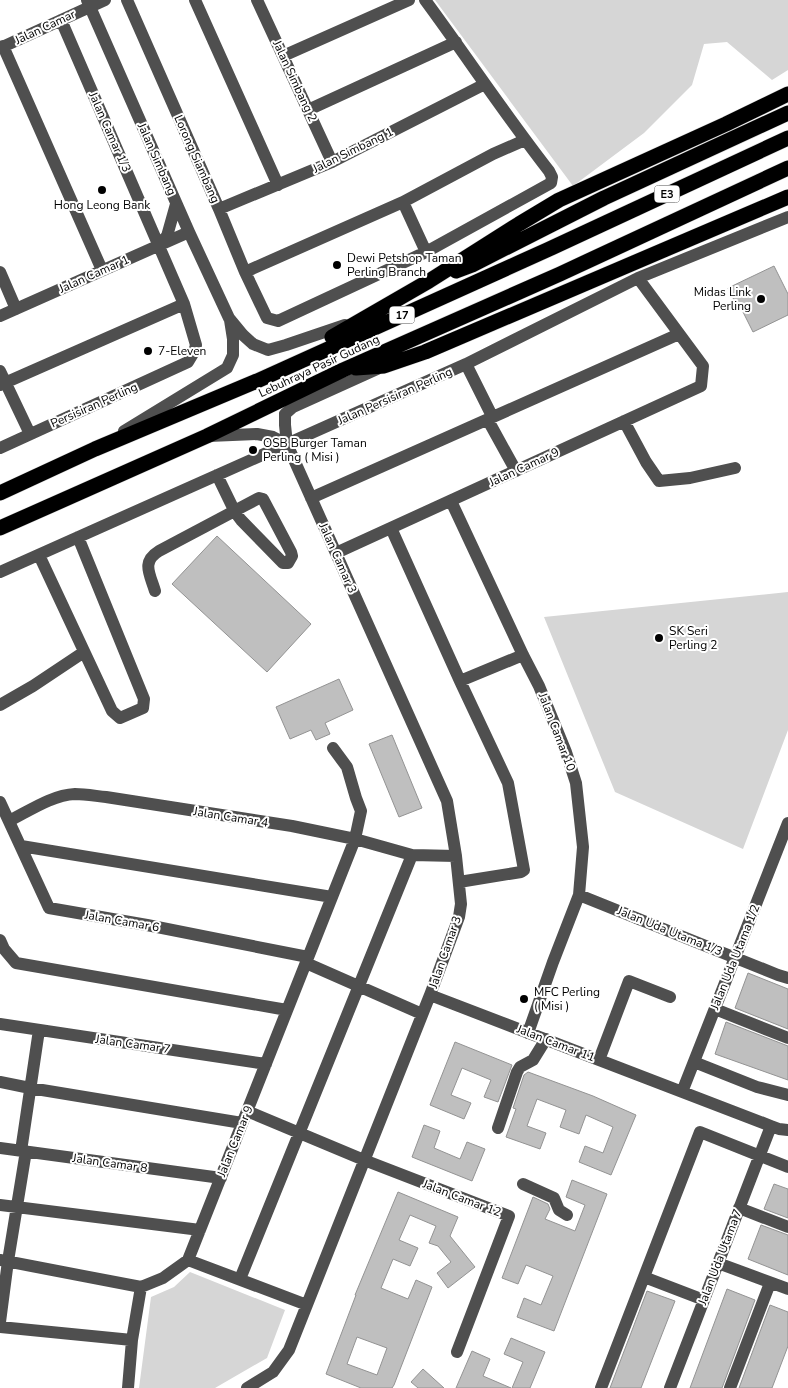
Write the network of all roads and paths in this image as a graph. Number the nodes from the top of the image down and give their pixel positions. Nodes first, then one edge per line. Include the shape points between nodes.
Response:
1 (105, 0) edge
2 (127, 0) edge
3 (195, 0) edge
4 (258, 0) edge
5 (409, 0) edge
6 (425, 0) edge
7 (88, 3) edge
8 (61, 20) junction
9 (456, 42) junction
10 (2, 47) edge
11 (283, 56) junction
12 (484, 84) junction
13 (788, 94) edge
14 (308, 110) junction
15 (788, 113) edge
16 (788, 138) edge
17 (525, 140) junction
18 (332, 162) junction
19 (788, 168) edge
20 (278, 185) junction
21 (788, 198) edge
22 (403, 202) junction
23 (176, 204) junction
24 (219, 209) junction
25 (788, 217) edge
26 (189, 232) junction
27 (159, 245) junction
28 (547, 250) joint
29 (198, 252) junction
30 (426, 252) junction
31 (102, 270) junction
32 (0, 272) edge
33 (245, 272) junction
34 (560, 274) joint
35 (638, 278) junction
36 (429, 281) junction
37 (184, 304) junction
38 (16, 308) junction
39 (0, 316) edge
40 (368, 316) junction
41 (229, 318) junction
42 (679, 334) junction
43 (188, 362) joint
44 (466, 364) junction
45 (384, 366) junction
46 (343, 370) junction
47 (0, 371) edge
48 (257, 381) junction
49 (3, 384) edge
50 (490, 417) junction
51 (624, 421) junction
52 (30, 434) junction
53 (207, 436) junction
54 (287, 444) junction
55 (0, 448) edge
56 (95, 449) junction
57 (735, 468) dead end
58 (516, 471) junction
59 (217, 475) junction
60 (0, 493) edge
61 (311, 498) junction
62 (451, 501) junction
63 (235, 512) junction
64 (0, 528) edge
65 (391, 528) junction
66 (78, 537) junction
67 (336, 553) junction
68 (39, 555) junction
69 (0, 572) edge
70 (155, 591) dead end
71 (84, 652) junction
72 (522, 655) junction
73 (460, 681) junction
74 (0, 705) edge
75 (333, 748) dead end
76 (0, 802) edge
77 (9, 821) junction
78 (788, 823) edge
79 (355, 839) junction
80 (21, 846) junction
81 (412, 855) junction
82 (456, 856) junction
83 (458, 882) junction
84 (579, 895) junction
85 (332, 897) junction
86 (0, 940) edge
87 (735, 957) junction
88 (307, 960) junction
89 (788, 978) edge
90 (359, 987) junction
91 (430, 995) junction
92 (670, 997) dead end
93 (715, 1009) junction
94 (287, 1010) junction
95 (422, 1014) junction
96 (0, 1024) edge
97 (39, 1030) junction
98 (528, 1033) junction
99 (788, 1038) edge
100 (546, 1039) junction
101 (599, 1060) junction
102 (694, 1062) junction
103 (266, 1064) junction
104 (0, 1082) edge
105 (30, 1088) junction
106 (682, 1092) junction
107 (788, 1096) edge
108 (245, 1117) junction
109 (771, 1126) junction
110 (498, 1128) dead end
111 (788, 1130) edge
112 (299, 1133) junction
113 (0, 1148) edge
114 (24, 1151) junction
115 (759, 1155) junction
116 (364, 1160) junction
117 (788, 1167) edge
118 (221, 1178) junction
119 (523, 1184) dead end
120 (0, 1205) edge
121 (17, 1208) junction
122 (739, 1208) junction
123 (568, 1215) dead end
124 (788, 1227) edge
125 (200, 1230) junction
126 (188, 1260) junction
127 (4, 1261) edge
128 (718, 1263) junction
129 (644, 1277) junction
130 (240, 1279) junction
131 (770, 1282) junction
132 (141, 1286) junction
133 (788, 1289) edge
134 (704, 1300) junction
135 (307, 1306) junction
136 (0, 1322) edge
137 (0, 1327) edge
138 (132, 1340) junction
139 (457, 1352) dead end
140 (128, 1388) edge
141 (247, 1388) edge
142 (601, 1388) edge
143 (670, 1388) edge
144 (730, 1388) edge

1 - 7 street, Jalan Camar
2 - 24 street, Lorong Siambang
3 - 20 street
4 - 11 street, Jalan Simbang 2
5 - 11 street
6 - 9 street
7 - 8 street, Jalan Camar
7 - 23 street, Jalan Simbang
8 - 10 street, Jalan Camar
8 - 27 street, Jalan Camar 1/3
9 - 12 street
9 - 14 street
10 - 31 street
11 - 14 street, Jalan Simbang 2
12 - 17 street
12 - 18 street, Jalan Simbang 1
13 - 36 highway via 559,200
14 - 18 street, Jalan Simbang 2
15 - 36 highway via 604,198 472,266
16 - 28 highway, Lebuhraya Pasir Gudang / E3
17 - 22 street
17 - 30 street via 549,171 551,183
18 - 20 street, Jalan Simbang 1
19 - 34 highway, Lebuhraya Pasir Gudang / E3
20 - 24 street, Jalan Simbang 1
21 - 45 highway via 425,352
22 - 30 street
22 - 33 street
23 - 26 street, Jalan Simbang
23 - 27 street via 167,236
24 - 33 street, Lorong Siambang
25 - 35 street, Jalan Persisiran Perling
26 - 27 street, Jalan Camar 1
26 - 29 street, Jalan Simbang
27 - 29 street via 189,246
27 - 31 street, Jalan Camar 1
27 - 37 street, Jalan Camar 1/3
28 - 48 highway, Lebuhraya Pasir Gudang / 17
29 - 41 street, Jalan Simbang
30 - 33 street, Lorong Siambang via 278,321 267,318
31 - 38 street, Jalan Camar 1
32 - 38 street
34 - 46 highway, Lebuhraya Pasir Gudang / 17
35 - 42 street
35 - 44 street, Jalan Persisiran Perling
36 - 40 highway
37 - 43 street, Jalan Camar 1/3 via 196,345
37 - 49 street
38 - 39 street, Jalan Camar 1
40 - 41 street via 268,350 253,344
40 - 48 highway
41 - 56 street via 233,355 227,368
42 - 50 street
42 - 51 street, Jalan Camar 9 via 703,366 701,386
43 - 52 street, Persisiran Perling
44 - 50 street
44 - 54 street, Jalan Persisiran Perling
45 - 46 highway
45 - 54 street, Jalan Camar 3 via 293,407 285,414
46 - 53 highway, Lebuhraya Pasir Gudang / 17
47 - 49 street
48 - 56 highway, Lebuhraya Pasir Gudang / 17
49 - 52 street
50 - 58 street via 489,422
50 - 61 street
51 - 57 street via 659,481
51 - 58 street, Jalan Camar 9
52 - 55 street, Persisiran Perling
53 - 54 street via 257,434
53 - 64 highway, Lebuhraya Pasir Gudang / 17
54 - 59 street, Jalan Persisiran Perling
54 - 61 street, Jalan Camar 3
56 - 60 highway, Lebuhraya Pasir Gudang / 17
58 - 62 street, Jalan Camar 9
59 - 63 street
59 - 66 street, Jalan Persisiran Perling
61 - 67 street, Jalan Camar 3
62 - 65 street, Jalan Camar 9
62 - 72 street, Jalan Camar 10
63 - 63 street via 259,498 263,499 291,552 288,562 283,563
63 - 70 street via 152,556 148,567
65 - 67 street, Jalan Camar 9
65 - 73 street
66 - 68 street, Jalan Persisiran Perling
66 - 71 street via 144,699 143,708 120,718 112,711
67 - 82 street, Jalan Camar 3 via 447,801
68 - 69 street, Jalan Persisiran Perling
68 - 71 street
71 - 74 street
72 - 73 street
72 - 84 street, Jalan Camar 10 via 539,686 576,783 583,847
73 - 83 street via 508,784 524,870
75 - 79 street, Jalan Camar 9 via 347,767 361,810
76 - 77 street, Jalan Camar 6
77 - 79 street, Jalan Camar 4 via 52,800 76,794 292,826
77 - 80 street, Jalan Camar 6
78 - 87 street, Jalan Uda Utama 1/2
79 - 81 street, Jalan Camar 4
79 - 85 street, Jalan Camar 9
80 - 85 street
80 - 88 street, Jalan Camar 6 via 50,908 147,925
81 - 82 street, Jalan Camar 4
81 - 90 street
82 - 83 street, Jalan Camar 3
83 - 91 street, Jalan Camar 3 via 459,917
84 - 87 street, Jalan Uda Utama 1/3
84 - 98 street, Jalan Camar 10
85 - 88 street, Jalan Camar 9
86 - 94 street via 16,963
87 - 89 street, Jalan Uda Utama 1/3
87 - 93 street, Jalan Uda Utama 1/2
88 - 90 street
88 - 94 street, Jalan Camar 9
90 - 95 street
90 - 112 street
91 - 95 street, Jalan Camar 3
91 - 98 street, Jalan Camar 11
92 - 101 street via 629,981
93 - 99 street
93 - 102 street, Jalan Uda Utama 1/2
94 - 103 street, Jalan Camar 9
95 - 116 street, Jalan Camar 3
96 - 97 street, Jalan Camar 7
97 - 103 street, Jalan Camar 7
97 - 105 street
98 - 100 street, Jalan Camar 11
100 - 101 street, Jalan Camar 11
100 - 110 street via 533,1060 517,1072
101 - 106 street, Jalan Camar 11
102 - 106 street, Jalan Uda Utama 1/2
102 - 107 street
103 - 108 street, Jalan Camar 9
104 - 105 street
105 - 108 street
105 - 114 street
106 - 109 street, Jalan Camar 11
108 - 112 street
108 - 118 street, Jalan Camar 9
109 - 111 street, Jalan Camar 11
109 - 115 street, Jalan Uda Utama 7
112 - 116 street
112 - 130 street
113 - 114 street, Jalan Camar 8
114 - 118 street, Jalan Camar 8
114 - 121 street
115 - 117 street
115 - 122 street, Jalan Uda Utama 7
115 - 129 street via 700,1132
116 - 135 street, Jalan Camar 3
116 - 139 street, Jalan Camar 12 via 509,1216
118 - 125 street, Jalan Camar 9
119 - 123 street via 554,1198 559,1210
120 - 121 street
121 - 125 street
121 - 127 street
122 - 124 street
122 - 128 street, Jalan Uda Utama 7
125 - 126 street, Jalan Camar 9
126 - 130 street
126 - 132 street via 163,1278
127 - 132 street
127 - 136 street
128 - 131 street
128 - 134 street, Jalan Uda Utama 7
129 - 134 street
129 - 142 street
130 - 135 street
131 - 133 street
131 - 144 street
132 - 138 street
134 - 143 street, Jalan Uda Utama 7
135 - 141 street, Jalan Camar 3 via 281,1362 273,1372
137 - 138 street
138 - 140 street

